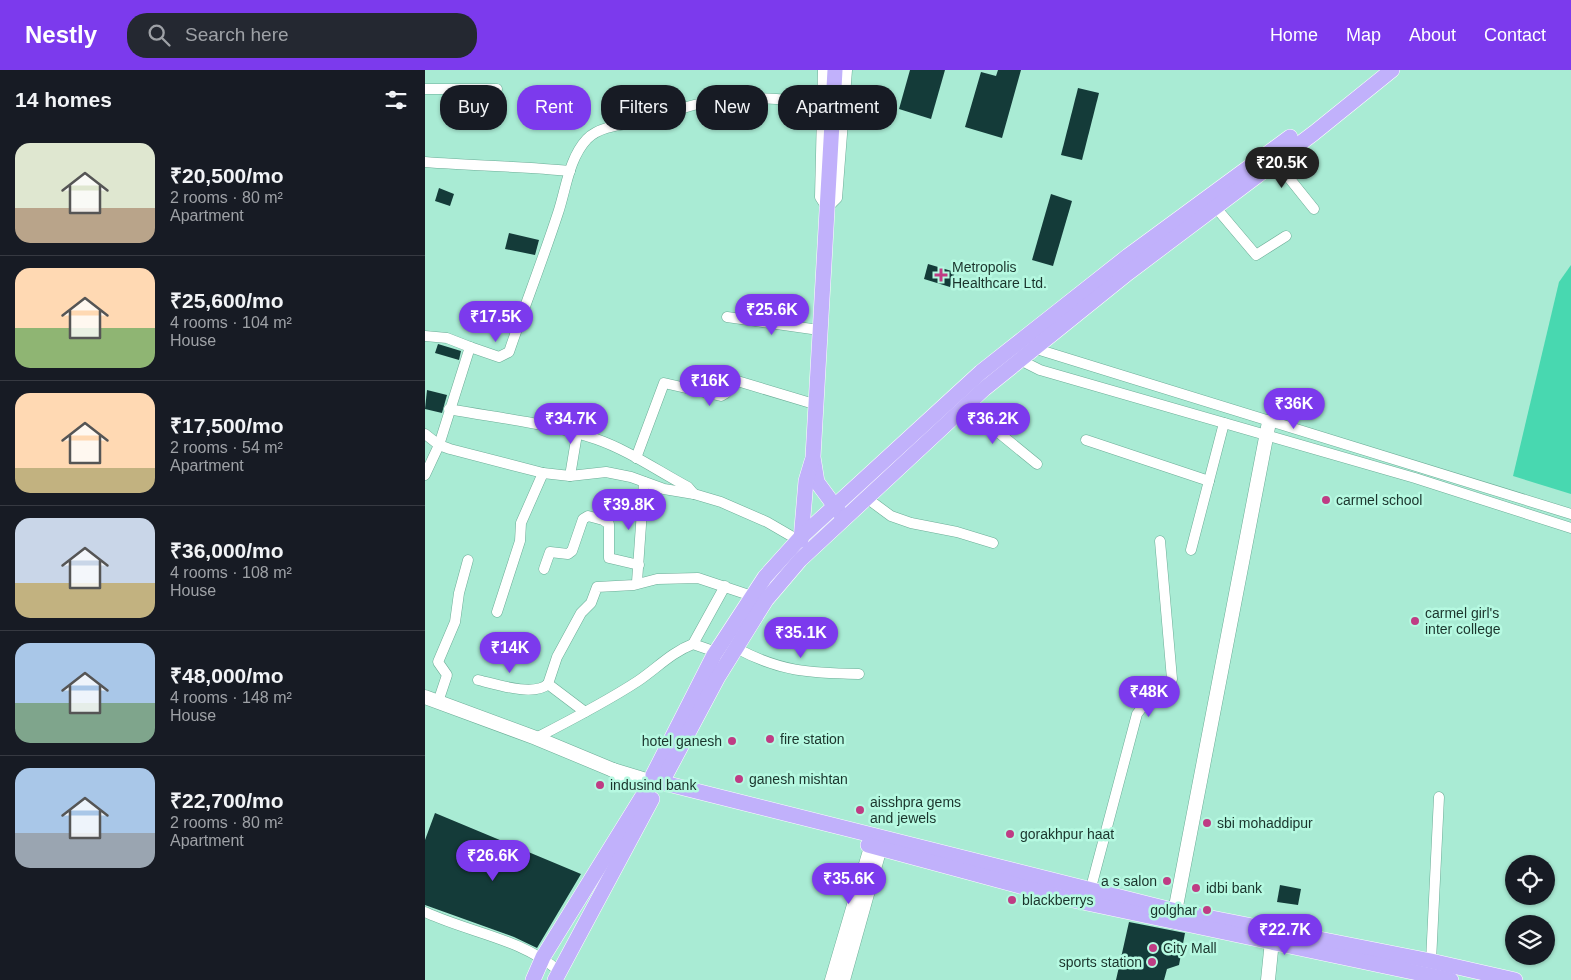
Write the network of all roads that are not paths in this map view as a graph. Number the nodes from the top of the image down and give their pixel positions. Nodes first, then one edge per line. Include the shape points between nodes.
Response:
1 (823, 70) edge
2 (835, 70) edge
3 (847, 70) edge
4 (1376, 70) edge
5 (1393, 70) edge
6 (823, 85) edge
7 (425, 89) edge
8 (440, 89) edge
9 (778, 100) edge
10 (821, 130) edge
11 (1273, 157) junction
12 (425, 162) edge
13 (570, 171) junction
14 (1212, 202) junction
15 (827, 208) junction
16 (1315, 209) dead end
17 (1286, 236) dead end
18 (727, 317) dead end
19 (819, 330) junction
20 (425, 336) edge
21 (1027, 345) junction
22 (470, 347) junction
23 (1013, 356) junction
24 (814, 404) junction
25 (966, 406) junction
26 (449, 409) junction
27 (1224, 423) junction
28 (1268, 428) junction
29 (425, 434) edge
30 (577, 434) junction
31 (1086, 440) dead end
32 (439, 445) junction
33 (813, 457) junction
34 (635, 458) junction
35 (1037, 464) dead end
36 (543, 473) junction
37 (425, 475) edge
38 (570, 476) junction
39 (1209, 481) junction
40 (645, 482) junction
41 (694, 494) junction
42 (867, 499) junction
43 (834, 504) junction
44 (1571, 514) edge
45 (845, 520) junction
46 (1571, 528) edge
47 (799, 538) junction
48 (1160, 541) dead end
49 (993, 543) dead end
50 (1191, 550) dead end
51 (468, 560) dead end
52 (801, 560) junction
53 (639, 565) junction
54 (544, 569) dead end
55 (637, 582) junction
56 (725, 586) junction
57 (752, 596) junction
58 (497, 612) dead end
59 (693, 644) junction
60 (736, 648) junction
61 (716, 652) junction
62 (859, 674) dead end
63 (478, 680) dead end
64 (548, 684) junction
65 (431, 700) edge
66 (585, 712) junction
67 (536, 738) junction
68 (654, 785) junction
69 (1439, 797) dead end
70 (877, 842) junction
71 (1088, 896) junction
72 (425, 912) edge
73 (1174, 917) junction
74 (1272, 936) junction
75 (543, 957) junction
76 (1431, 960) junction
77 (557, 975) edge
78 (533, 980) edge
79 (832, 980) edge
80 (843, 980) edge
81 (1268, 980) edge
82 (1451, 980) edge
83 (1515, 980) edge

1 - 6 street
2 - 15 main road
3 - 15 street via 837,198
4 - 11 main road
5 - 11 main road
7 - 8 street
9 - 13 street via 739,99 694,105 595,133 580,148
10 - 15 street via 820,197
11 - 14 main road
11 - 16 street
12 - 13 street
13 - 22 street via 509,352 499,358
14 - 17 street via 1256,256
14 - 21 main road
15 - 19 main road
18 - 19 street
19 - 24 main road
20 - 22 street via 447,338
21 - 23 main road
21 - 28 street
22 - 26 street
23 - 25 main road
23 - 27 street via 1040,370
23 - 43 main road
24 - 33 main road
24 - 34 street via 734,380 721,396 664,383
25 - 35 street
25 - 42 main road
26 - 30 street
26 - 32 street
27 - 28 street
27 - 39 street
28 - 44 street
28 - 46 street
28 - 73 street
29 - 32 street
30 - 34 street via 616,447
30 - 38 street
31 - 39 street
32 - 36 street
32 - 37 street
33 - 43 main road via 817,482
33 - 47 main road via 806,481
34 - 41 street via 688,487
36 - 38 street
36 - 58 street via 521,523 520,541
38 - 40 street via 606,472
39 - 50 street
40 - 41 street
40 - 53 street
41 - 47 street via 721,502
42 - 45 main road
42 - 49 street via 891,516 911,523
43 - 45 main road
43 - 47 main road
45 - 52 main road
47 - 52 main road
47 - 57 main road
48 - 71 street via 1172,679 1137,714
51 - 65 street via 455,622 438,662 447,675
52 - 60 main road via 766,600
53 - 54 street via 609,558 609,524 587,516 571,553 550,552
53 - 55 street
55 - 56 street via 698,578
55 - 64 street via 634,585 597,587 591,603 581,613 557,657
56 - 57 street
56 - 59 street
57 - 61 main road
59 - 61 street
59 - 66 street
60 - 62 street via 785,669 807,673
60 - 68 main road
61 - 68 main road
63 - 64 street via 533,690
64 - 66 street
65 - 67 street
66 - 67 street
67 - 68 street
68 - 70 main road
68 - 75 main road
68 - 77 main road
69 - 76 street
70 - 71 main road
70 - 79 street
70 - 80 street
71 - 73 main road
72 - 75 street
73 - 74 main road
74 - 76 main road
74 - 81 street
74 - 82 main road
75 - 77 street
75 - 78 main road
76 - 83 main road

